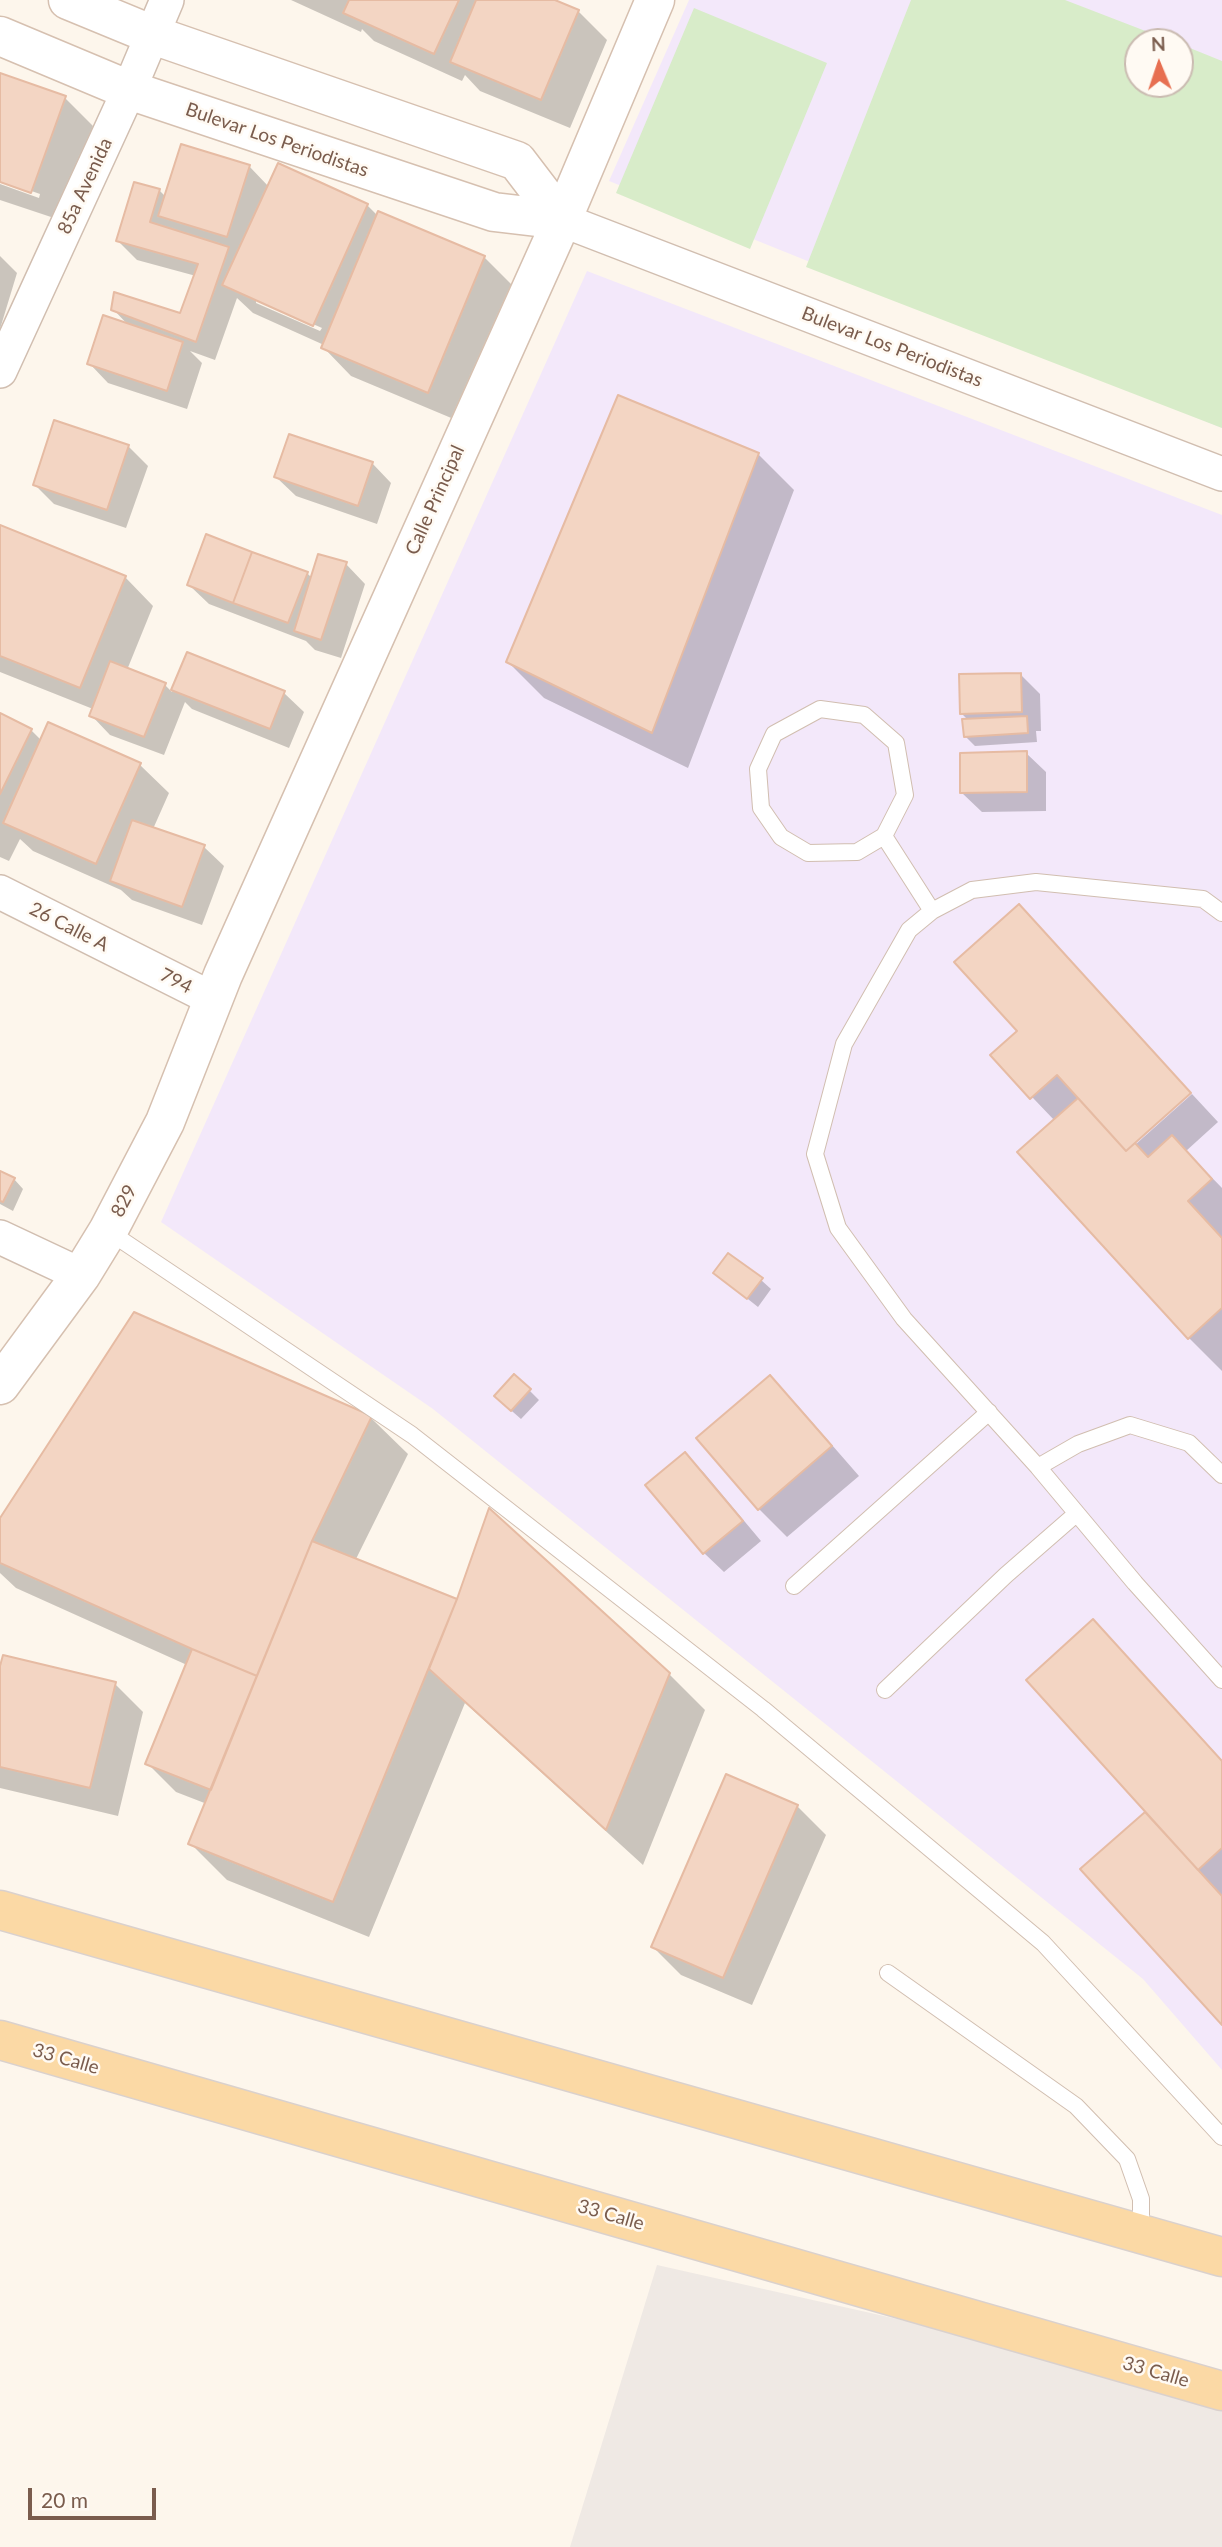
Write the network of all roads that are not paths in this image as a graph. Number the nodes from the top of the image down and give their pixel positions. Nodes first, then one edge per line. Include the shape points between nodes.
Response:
1 (68, 0) edge
2 (167, 0) edge
3 (654, 0) edge
4 (153, 35) junction
5 (0, 36) edge
6 (129, 90) junction
7 (562, 220) junction
8 (0, 371) edge
9 (1222, 474) edge
10 (884, 836) junction
11 (0, 892) edge
12 (932, 911) junction
13 (1222, 913) edge
14 (138, 961) joint
15 (215, 1000) junction
16 (108, 1231) junction
17 (0, 1237) edge
18 (82, 1275) junction
19 (0, 1385) edge
20 (989, 1412) junction
21 (1038, 1467) junction
22 (1222, 1475) edge
23 (1076, 1514) junction
24 (794, 1586) dead end
25 (1222, 1680) edge
26 (885, 1690) dead end
27 (0, 1909) edge
28 (888, 1973) dead end
29 (0, 2040) edge
30 (1222, 2137) edge
31 (1141, 2235) junction
32 (1222, 2257) edge
33 (1222, 2391) edge

1 - 4 street
2 - 4 street, 85a Avenida
3 - 7 street, Calle Principal
4 - 6 street, 85a Avenida
4 - 7 street via 517,160
5 - 6 street, Bulevar Los Periodistas
6 - 7 street, Bulevar Los Periodistas via 494,212
6 - 8 street, 85a Avenida
7 - 9 street, Bulevar Los Periodistas
7 - 15 street, Calle Principal
10 - 10 lane via 905,795 896,743 864,715 820,709 774,733 758,769 761,808 781,837 808,853 857,852
10 - 12 lane
11 - 14 street, 26 Calle A
12 - 13 lane via 972,890 1036,882 1203,899
12 - 20 lane via 909,930 844,1044 815,1154 838,1228 904,1319
14 - 15 street, 794
15 - 16 street, 829 via 165,1122
16 - 18 street, 829
16 - 30 lane via 412,1435 763,1709 1043,1943
17 - 18 street
18 - 19 street, 829
20 - 21 lane
20 - 24 lane
21 - 22 lane via 1078,1444 1130,1425 1189,1443
21 - 23 lane
23 - 25 lane
23 - 26 lane
27 - 31 main road
28 - 31 lane via 1076,2106 1119,2150 1127,2159 1141,2199
29 - 33 main road, 33 Calle
31 - 32 main road

